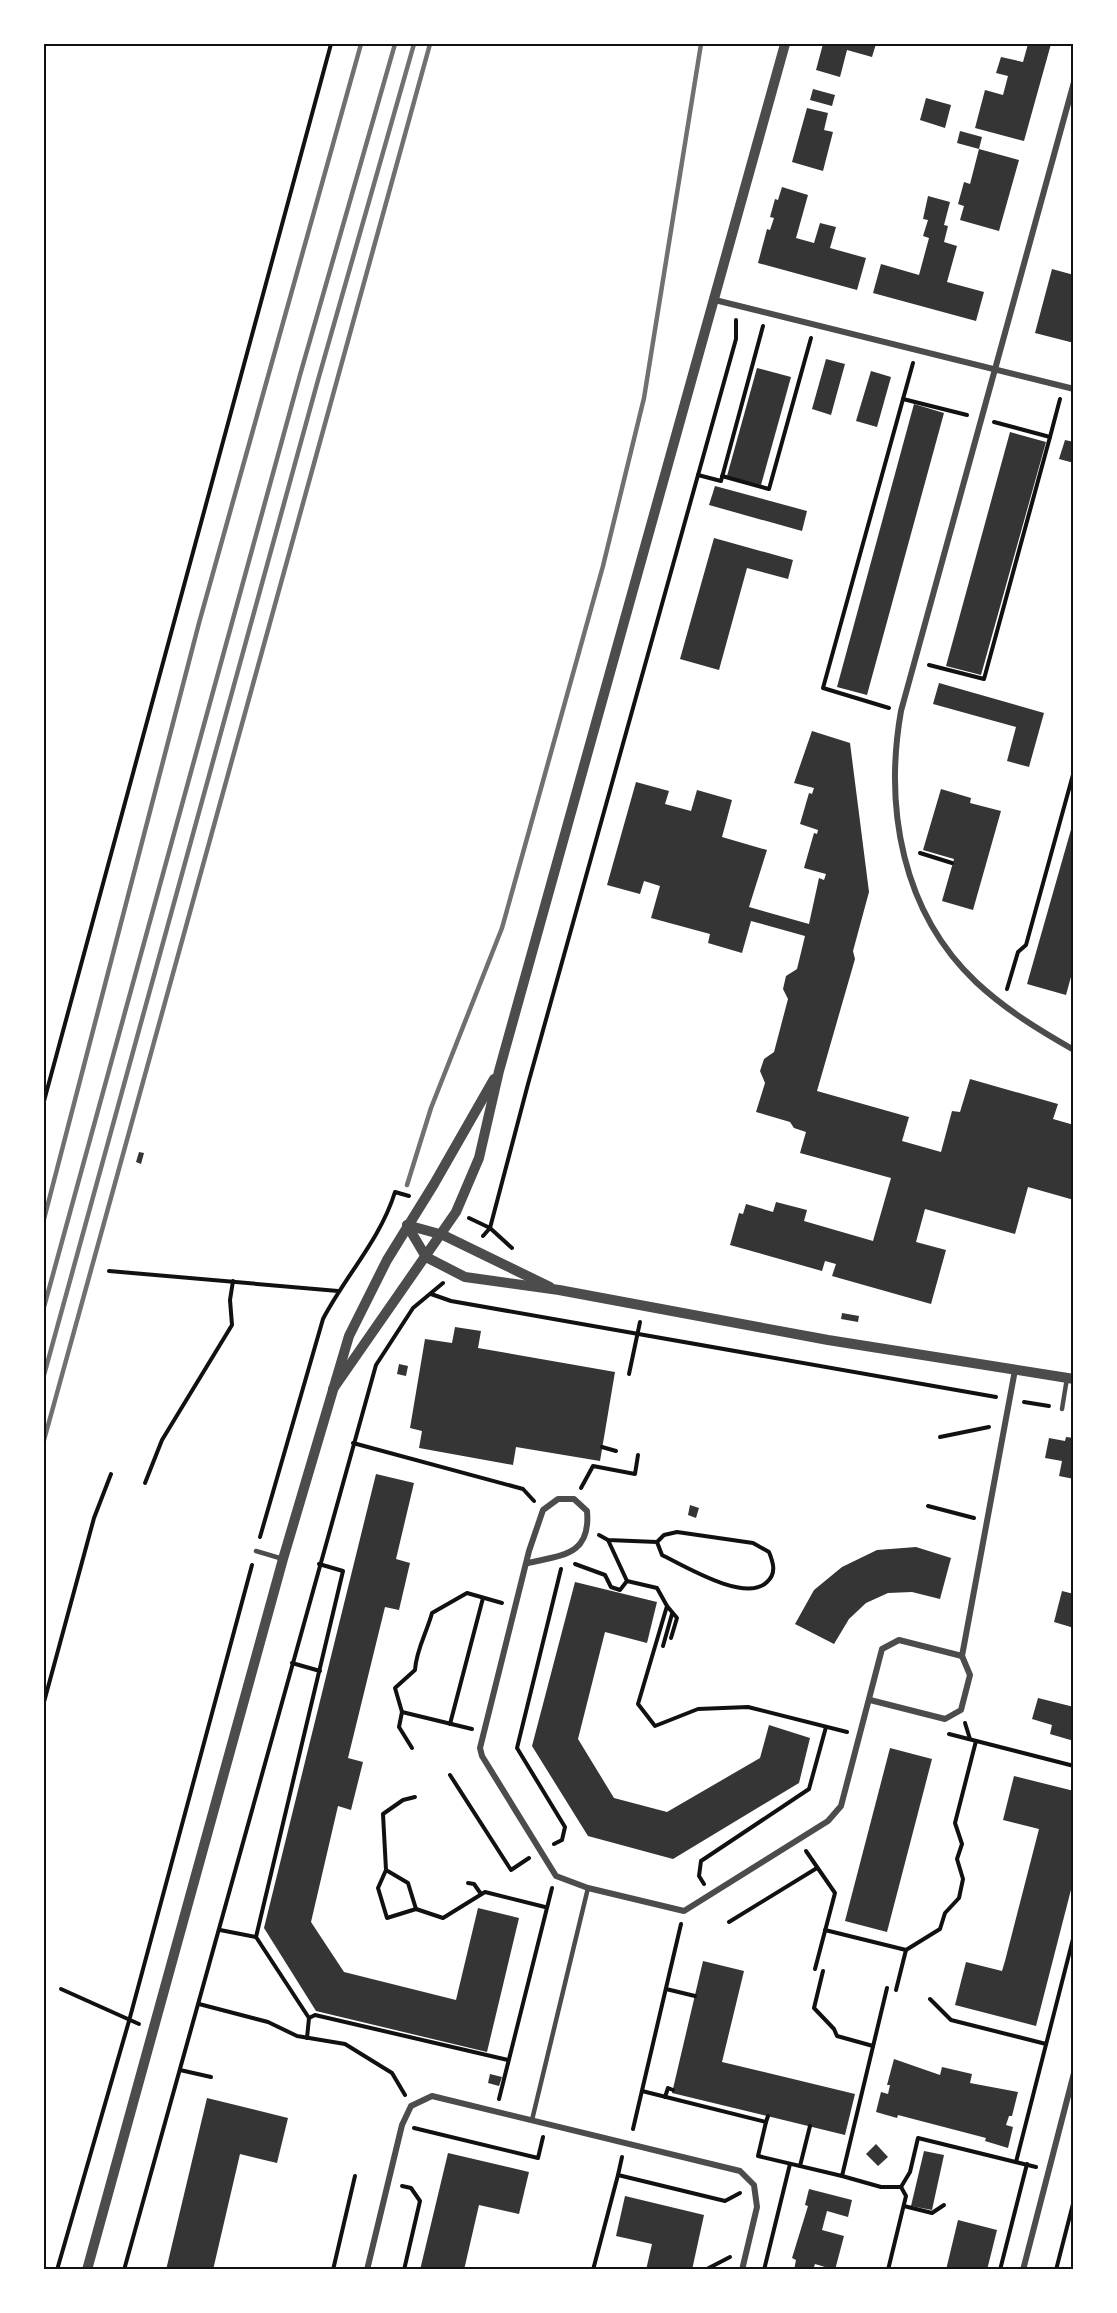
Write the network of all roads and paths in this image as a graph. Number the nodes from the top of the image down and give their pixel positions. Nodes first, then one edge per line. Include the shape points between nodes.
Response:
1 (331, 44) edge
2 (785, 44) edge
3 (1074, 81) edge
4 (715, 300) junction
5 (737, 306) junction
6 (766, 314) junction
7 (815, 326) junction
8 (916, 351) junction
9 (993, 369) junction
10 (1064, 386) junction
11 (1074, 389) edge
12 (903, 399) junction
13 (980, 418) junction
14 (1050, 437) junction
15 (698, 475) junction
16 (722, 476) junction
17 (915, 661) junction
18 (901, 711) junction
19 (1074, 746) edge
20 (1074, 753) edge
21 (1074, 771) edge
22 (902, 848) junction
23 (952, 863) dead end
24 (1002, 1004) junction
25 (1074, 1050) edge
26 (499, 1071) junction
27 (44, 1101) edge
28 (405, 1195) dead end
29 (477, 1222) dead end
30 (407, 1225) junction
31 (490, 1228) junction
32 (485, 1234) dead end
33 (442, 1235) junction
34 (520, 1256) dead end
35 (426, 1257) junction
36 (109, 1271) dead end
37 (233, 1281) junction
38 (438, 1288) dead end
39 (559, 1290) junction
40 (338, 1291) junction
41 (424, 1291) dead end
42 (430, 1294) junction
43 (638, 1332) junction
44 (1015, 1370) junction
45 (629, 1374) dead end
46 (1070, 1379) edge
47 (333, 1389) junction
48 (1009, 1400) junction
49 (1062, 1409) joint
50 (1005, 1424) junction
51 (940, 1437) dead end
52 (353, 1443) junction
53 (602, 1447) dead end
54 (616, 1451) dead end
55 (638, 1455) dead end
56 (594, 1461) dead end
57 (593, 1466) junction
58 (111, 1474) dead end
59 (145, 1483) dead end
60 (574, 1500) junction
61 (928, 1506) dead end
62 (543, 1510) junction
63 (987, 1521) junction
64 (657, 1542) junction
65 (256, 1551) junction
66 (563, 1555) junction
67 (283, 1559) junction
68 (528, 1563) junction
69 (319, 1564) junction
70 (627, 1581) junction
71 (483, 1598) junction
72 (517, 1606) junction
73 (667, 1606) junction
74 (672, 1614) junction
75 (671, 1638) dead end
76 (663, 1646) dead end
77 (962, 1656) junction
78 (292, 1663) junction
79 (320, 1671) junction
80 (870, 1700) junction
81 (44, 1702) edge
82 (402, 1712) junction
83 (450, 1724) junction
84 (826, 1727) junction
85 (484, 1732) junction
86 (947, 1734) dead end
87 (860, 1736) junction
88 (976, 1741) junction
89 (412, 1748) dead end
90 (1074, 1766) edge
91 (450, 1775) dead end
92 (415, 1797) dead end
93 (799, 1840) junction
94 (539, 1853) junction
95 (817, 1868) junction
96 (386, 1870) junction
97 (556, 1876) junction
98 (468, 1883) dead end
99 (588, 1888) junction
100 (481, 1894) junction
101 (711, 1895) junction
102 (545, 1908) junction
103 (416, 1909) junction
104 (684, 1911) junction
105 (729, 1922) dead end
106 (220, 1930) junction
107 (825, 1930) junction
108 (1074, 1935) edge
109 (256, 1937) junction
110 (906, 1950) junction
111 (815, 1969) dead end
112 (823, 1971) dead end
113 (886, 1988) dead end
114 (61, 1989) dead end
115 (666, 1989) junction
116 (896, 1990) dead end
117 (695, 1996) dead end
118 (930, 1999) dead end
119 (199, 2004) junction
120 (309, 2018) junction
121 (129, 2021) junction
122 (307, 2038) junction
123 (1046, 2044) junction
124 (873, 2046) junction
125 (508, 2060) junction
126 (180, 2070) junction
127 (1074, 2073) edge
128 (211, 2077) dead end
129 (673, 2090) dead end
130 (642, 2091) junction
131 (665, 2097) junction
132 (411, 2106) junction
133 (496, 2112) junction
134 (768, 2116) dead end
135 (532, 2120) junction
136 (766, 2122) junction
137 (547, 2124) junction
138 (402, 2125) junction
139 (810, 2126) dead end
140 (627, 2144) junction
141 (1016, 2162) junction
142 (790, 2164) junction
143 (1027, 2164) junction
144 (800, 2166) junction
145 (1049, 2170) junction
146 (618, 2175) junction
147 (355, 2176) dead end
148 (842, 2176) junction
149 (388, 2183) junction
150 (754, 2185) junction
151 (901, 2187) junction
152 (1074, 2200) edge
153 (944, 2205) dead end
154 (904, 2206) junction
155 (747, 2249) junction
156 (57, 2270) edge
157 (87, 2270) edge
158 (124, 2270) edge
159 (333, 2270) edge
160 (368, 2270) edge
161 (404, 2270) edge
162 (593, 2270) edge
163 (705, 2270) edge
164 (742, 2270) edge
165 (764, 2270) edge
166 (888, 2270) edge
167 (1000, 2270) edge
168 (1023, 2270) edge
169 (1056, 2270) edge

1 - 27 path
2 - 4 street
3 - 9 street
4 - 5 street
4 - 26 street
5 - 6 street
5 - 15 path via 736,339
6 - 7 street
6 - 16 path
7 - 8 street
7 - 16 path via 769,489
8 - 9 street
8 - 12 path
9 - 10 street
9 - 13 street
10 - 11 street
10 - 14 path
12 - 13 path
12 - 18 path via 822,688
13 - 14 path
13 - 17 street
14 - 17 path via 984,680
15 - 16 path via 721,481
15 - 31 path
17 - 18 street
18 - 22 street via 893,768
19 - 20 path
21 - 24 path via 1026,945 1018,952
22 - 23 path
22 - 24 street via 921,905 938,934 976,981
24 - 25 street
26 - 30 street
26 - 33 street via 479,1158
28 - 40 path via 395,1192 375,1239
29 - 31 path
30 - 33 street
30 - 35 street
30 - 47 street via 368,1293 349,1336
31 - 32 path
31 - 34 path
33 - 35 street
33 - 39 street
35 - 39 street via 465,1278
35 - 47 street
36 - 37 path
37 - 40 path
37 - 59 path via 232,1324 162,1440
38 - 42 path
39 - 44 street
40 - 65 path via 317,1337
41 - 42 path
42 - 43 path via 451,1301
42 - 52 path via 413,1308 376,1365
43 - 45 path
43 - 48 path
44 - 46 street
44 - 48 street
46 - 49 lane
47 - 67 street
48 - 49 path
48 - 50 street
50 - 51 path
50 - 63 street
52 - 62 path via 523,1489
52 - 69 path
53 - 54 path
55 - 57 path via 635,1474
56 - 57 path
57 - 60 path
58 - 81 path via 94,1518
60 - 62 street via 558,1499
60 - 66 street via 587,1511 589,1530 582,1543
61 - 63 path
62 - 68 street
63 - 77 street
64 - 64 path via 663,1556 740,1589 761,1588 770,1579 774,1566 769,1552 753,1543 676,1532
64 - 70 path via 608,1540
65 - 67 lane
65 - 121 path
66 - 68 street
66 - 70 path via 579,1566 605,1575 611,1587 620,1590
66 - 94 path via 517,1748 565,1827 562,1840
67 - 157 street
68 - 72 street
69 - 78 path
69 - 79 path via 343,1571
70 - 73 path via 657,1588
71 - 72 path
71 - 82 path via 467,1593 432,1612 423,1644 416,1653 414,1670 394,1688
71 - 83 path
72 - 85 street
73 - 74 path
73 - 84 path via 639,1704 655,1726 698,1709 748,1707
74 - 75 path via 677,1618
74 - 76 path
77 - 80 street via 899,1640 882,1649
77 - 80 street via 970,1675 961,1710 945,1719
78 - 79 path
78 - 106 path
79 - 109 path
80 - 87 street
82 - 83 path
82 - 89 path via 399,1727
83 - 85 path
84 - 87 path
84 - 101 path via 809,1790 701,1861 699,1876
85 - 94 street via 482,1756
86 - 88 path
87 - 93 street via 841,1806 828,1821
88 - 90 path
88 - 110 path via 956,1823 962,1844 957,1859 963,1879 959,1898 945,1913 940,1929
91 - 94 path via 511,1870
92 - 96 path via 383,1814
93 - 95 path
93 - 101 street
94 - 97 street
95 - 105 path
95 - 107 path via 834,1893
96 - 103 path via 408,1883
96 - 103 path via 378,1888 387,1918
97 - 99 street
97 - 102 path
98 - 100 path via 474,1884
99 - 104 street
99 - 135 lane
100 - 102 path
100 - 103 path via 443,1918
101 - 104 street
102 - 125 path
104 - 115 path
106 - 109 path
106 - 119 path
107 - 110 path
107 - 111 path
108 - 123 path
109 - 120 path
110 - 116 path
112 - 124 path via 814,2008 837,2036
113 - 124 path
114 - 121 path
115 - 117 path
115 - 130 path
118 - 123 path via 951,2020
119 - 122 path via 268,2022
119 - 126 path
120 - 122 path
120 - 125 path via 315,2015
121 - 156 path
122 - 132 path via 345,2044 392,2073
123 - 141 path
124 - 148 path
125 - 133 path
126 - 128 path
126 - 158 path
127 - 145 street
129 - 131 path via 668,2088
130 - 131 path
130 - 140 path
131 - 136 path
132 - 133 street via 432,2096
132 - 138 street
133 - 135 street
134 - 136 path
135 - 137 street
136 - 142 path via 758,2156
137 - 138 path via 538,2158
137 - 140 street
138 - 149 street
139 - 144 path
140 - 146 path
140 - 150 street via 740,2171
141 - 143 path
141 - 151 path via 918,2138 910,2172
142 - 144 path
142 - 165 path
143 - 145 path
143 - 167 path
144 - 148 path
145 - 168 street
146 - 150 path via 725,2201
146 - 162 path
147 - 159 path
148 - 151 path via 881,2187
149 - 160 street
149 - 161 path via 411,2188 420,2201
150 - 155 street via 757,2207
151 - 154 path via 906,2196
152 - 169 path
153 - 154 path via 932,2213
154 - 166 path
155 - 163 path
155 - 164 street

